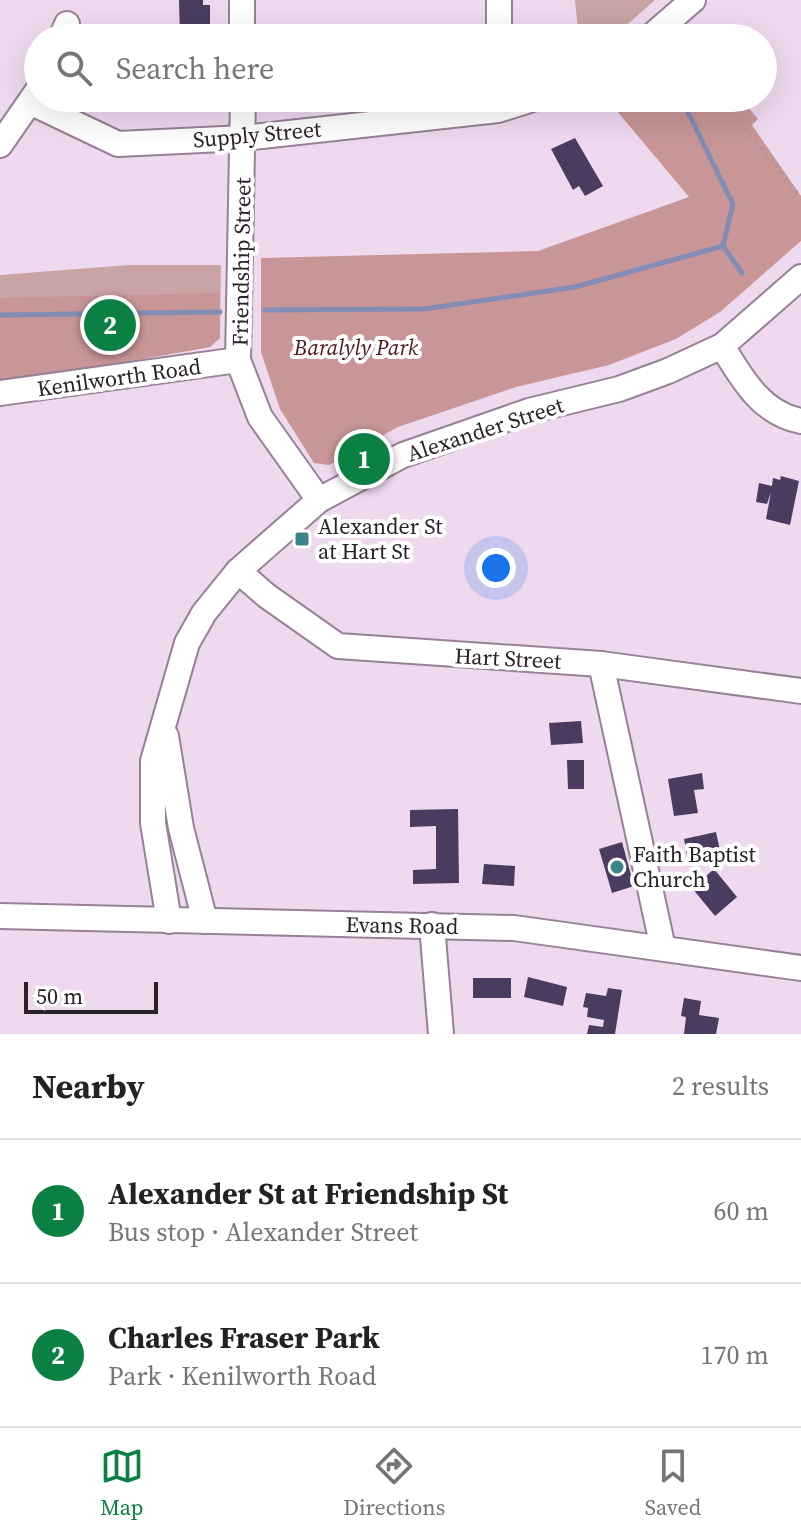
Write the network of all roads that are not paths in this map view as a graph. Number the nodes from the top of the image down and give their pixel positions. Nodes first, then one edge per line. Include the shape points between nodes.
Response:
1 (242, 0) edge
2 (499, 0) edge
3 (693, 0) edge
4 (242, 24) edge
5 (499, 24) edge
6 (665, 24) edge
7 (24, 112) edge
8 (61, 112) edge
9 (243, 112) edge
10 (438, 112) edge
11 (244, 138) junction
12 (0, 145) edge
13 (801, 277) edge
14 (722, 346) junction
15 (238, 360) junction
16 (0, 393) edge
17 (801, 421) edge
18 (319, 500) junction
19 (238, 571) junction
20 (601, 664) junction
21 (801, 691) edge
22 (165, 715) junction
23 (0, 916) edge
24 (169, 921) junction
25 (205, 921) junction
26 (432, 925) junction
27 (663, 948) junction
28 (801, 968) edge
29 (441, 1034) edge

1 - 4 street
2 - 5 street
3 - 6 street
7 - 12 street, Supply Street
8 - 11 street, Supply Street via 118,144
9 - 11 street, Friendship Street
10 - 11 street, Supply Street
11 - 15 street, Friendship Street
13 - 14 street, Alexander Street
14 - 17 street via 754,394 772,410
14 - 18 street, Alexander Street via 645,380 529,411 403,455
15 - 16 street, Kenilworth Road
15 - 18 street, Friendship Street via 260,417
18 - 19 street, Alexander Street
19 - 20 street, Hart Street via 338,646
19 - 22 street, Alexander Street via 187,643
20 - 21 street, Hart Street
20 - 27 street
22 - 24 street, Alexander Street via 151,790
22 - 25 street, Alexander Street via 176,804
23 - 24 street, Evans Road
24 - 25 street, Evans Road
25 - 26 street, Evans Road
26 - 27 street, Evans Road via 514,928
26 - 29 street
27 - 28 street, Evans Road

